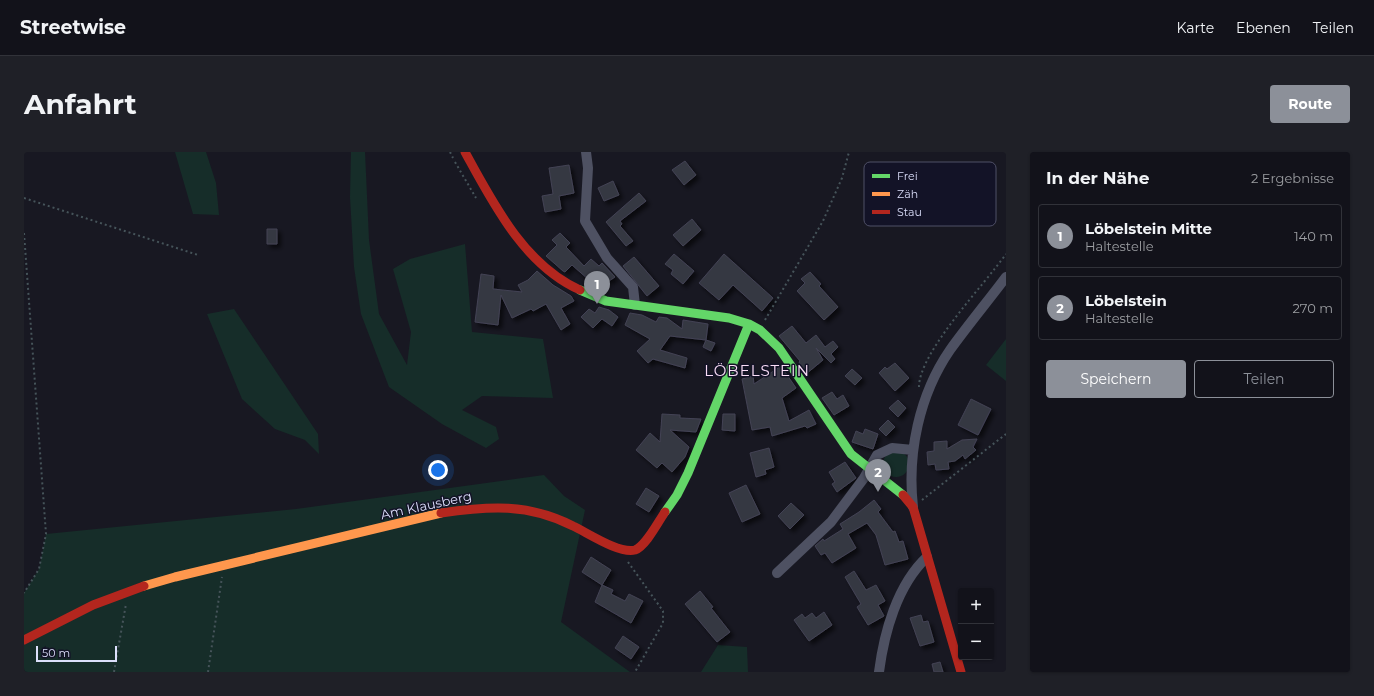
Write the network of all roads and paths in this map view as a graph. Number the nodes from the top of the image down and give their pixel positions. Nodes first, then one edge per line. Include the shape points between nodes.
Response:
1 (465, 152) edge
2 (586, 152) edge
3 (849, 152) edge
4 (24, 198) edge
5 (24, 233) edge
6 (198, 255) dead end
7 (1006, 277) edge
8 (635, 306) junction
9 (750, 324) junction
10 (760, 330) junction
11 (1006, 434) edge
12 (913, 450) junction
13 (870, 468) junction
14 (913, 507) junction
15 (617, 548) junction
16 (927, 557) junction
17 (224, 566) junction
18 (777, 573) dead end
19 (128, 591) junction
20 (24, 593) edge
21 (24, 640) edge
22 (114, 672) edge
23 (208, 672) edge
24 (635, 672) edge
25 (879, 672) edge
26 (961, 672) edge

1 - 8 street via 495,204 528,248 552,274 593,296
2 - 8 street via 588,168 585,221 607,258 633,287
3 - 10 path via 842,178 823,221
4 - 6 path
5 - 20 path via 46,534 39,569
7 - 12 street via 950,351 932,383 922,408
8 - 9 street via 730,318
9 - 10 street
9 - 15 street, Am Klausberg via 677,495 642,546 632,551
10 - 13 street via 779,348 836,434 852,454
11 - 14 path
12 - 13 street via 887,449 877,455
12 - 14 street via 910,487
13 - 14 street via 900,491
13 - 18 street via 831,522
14 - 16 street
15 - 17 street, Am Klausberg via 558,518 512,507 480,507 434,514
15 - 24 path via 663,611 663,623
16 - 25 street via 911,574 895,608 883,642
16 - 26 street
17 - 19 street, Am Klausberg
17 - 23 path
19 - 21 street, Am Klausberg via 93,605
19 - 22 path

